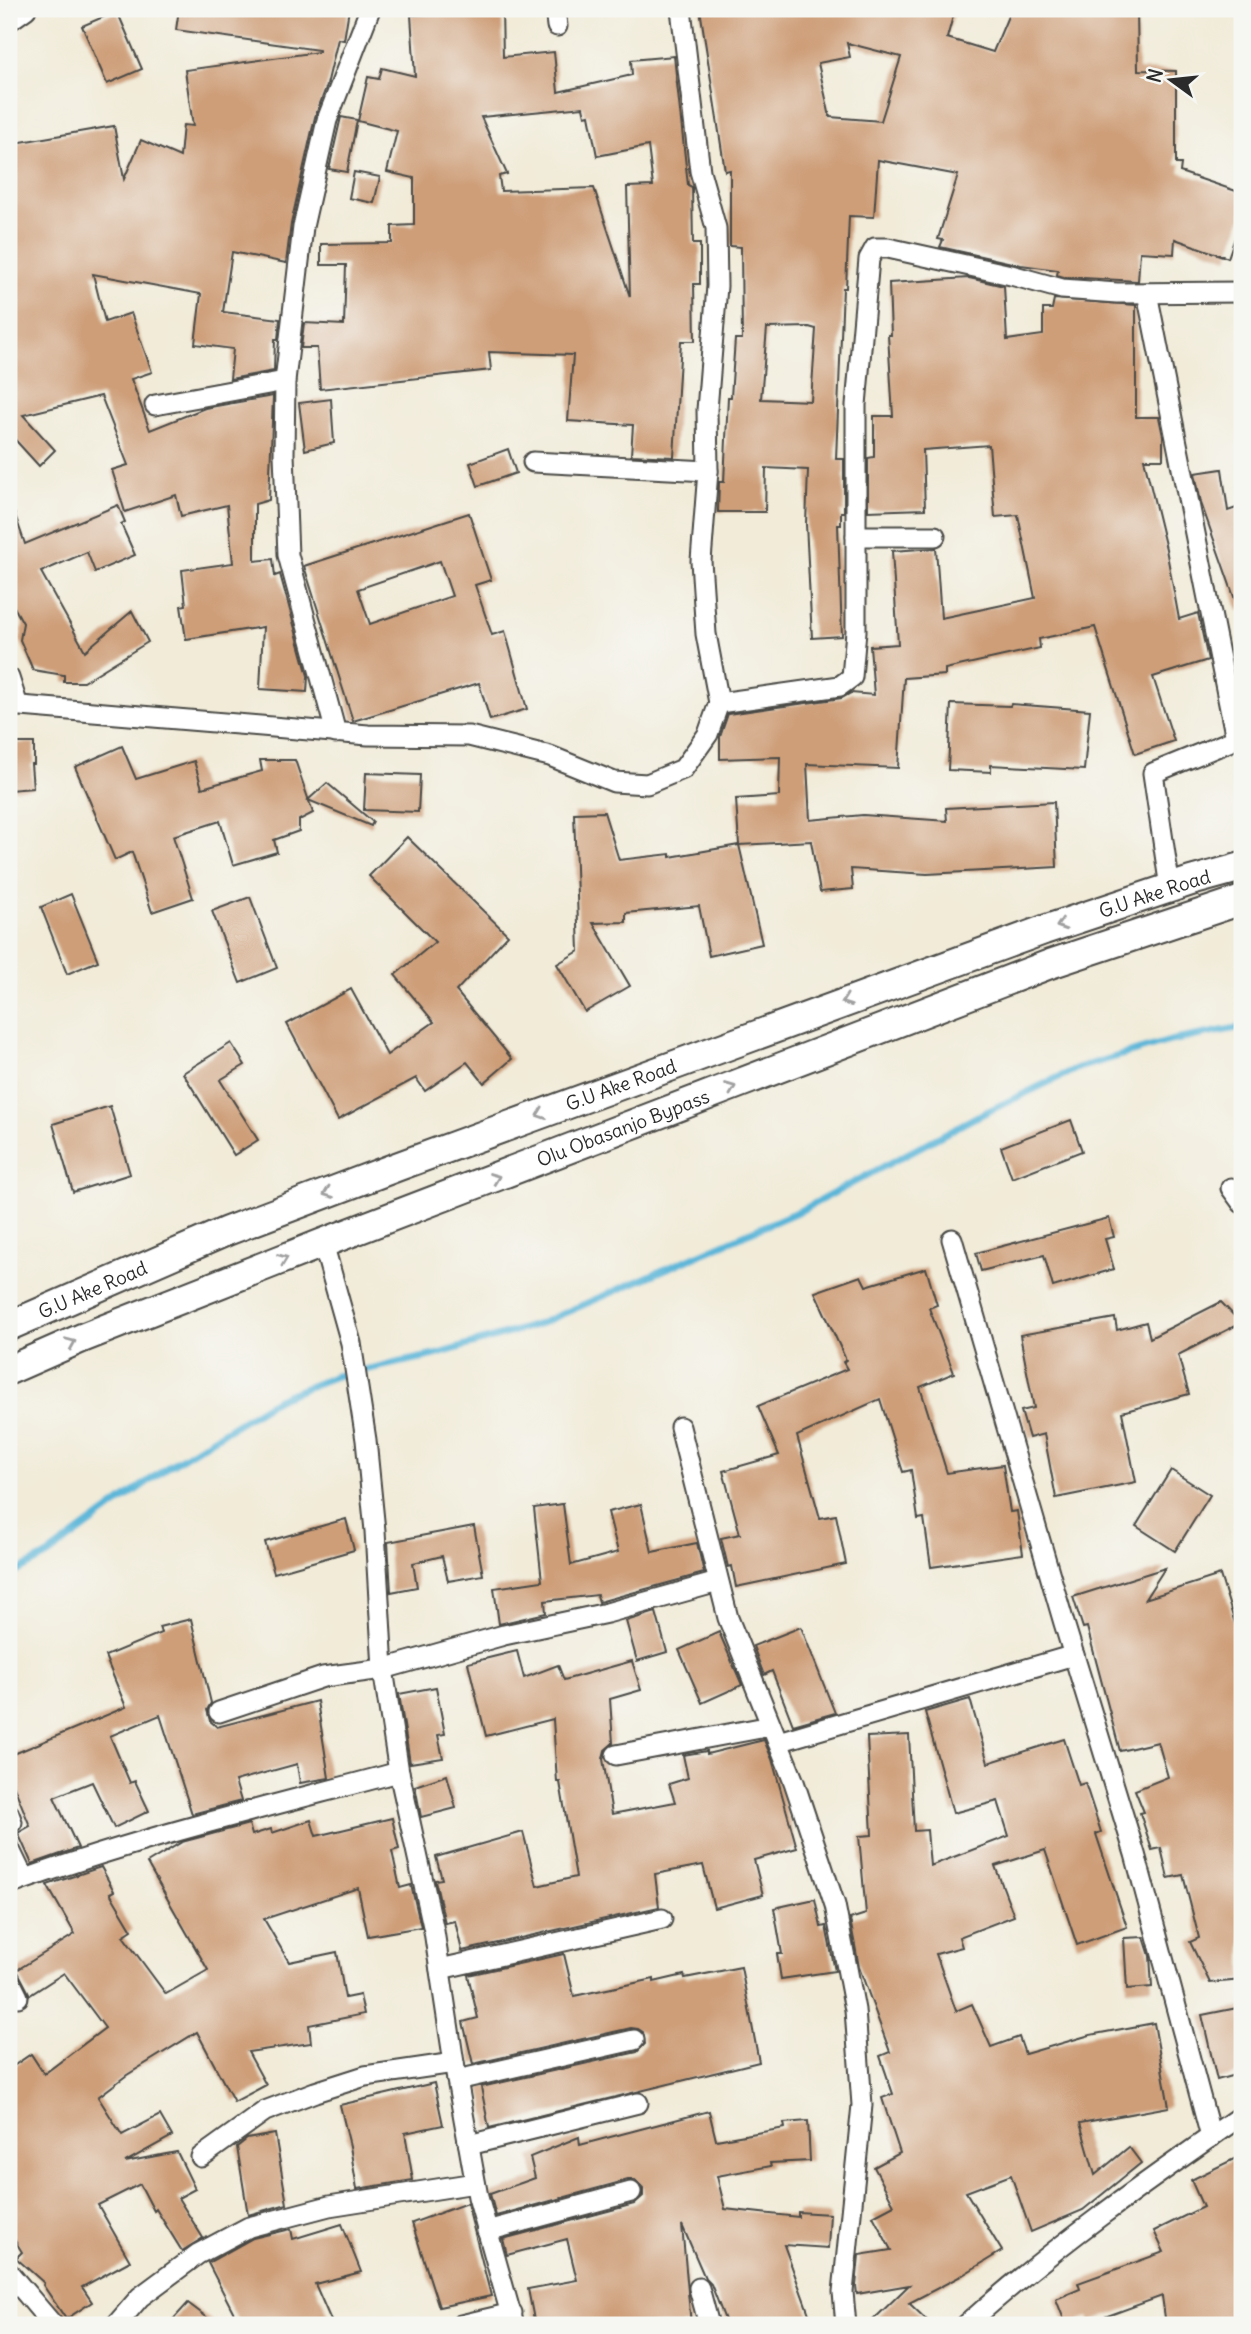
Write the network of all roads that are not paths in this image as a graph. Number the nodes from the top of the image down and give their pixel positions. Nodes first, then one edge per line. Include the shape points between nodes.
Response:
1 (26, 9) edge
2 (370, 9) edge
3 (681, 9) edge
4 (9, 21) edge
5 (1242, 292) edge
6 (1147, 293) junction
7 (285, 381) junction
8 (155, 405) dead end
9 (533, 462) dead end
10 (708, 471) junction
11 (856, 536) junction
12 (935, 536) dead end
13 (9, 678) edge
14 (719, 703) junction
15 (13, 706) edge
16 (337, 733) junction
17 (1242, 867) edge
18 (1170, 888) junction
19 (1242, 900) edge
20 (952, 1239) dead end
21 (323, 1243) junction
22 (9, 1325) edge
23 (9, 1370) edge
24 (680, 1427) dead end
25 (719, 1582) junction
26 (1074, 1655) junction
27 (383, 1669) junction
28 (219, 1712) dead end
29 (775, 1734) junction
30 (616, 1755) dead end
31 (399, 1772) junction
32 (9, 1814) edge
33 (9, 1824) edge
34 (9, 1848) edge
35 (16, 1882) edge
36 (662, 1919) dead end
37 (440, 1969) junction
38 (9, 1979) edge
39 (18, 1997) dead end
40 (634, 2040) dead end
41 (455, 2071) junction
42 (638, 2103) dead end
43 (1242, 2115) edge
44 (1211, 2137) junction
45 (469, 2146) junction
46 (201, 2157) dead end
47 (475, 2183) junction
48 (631, 2192) dead end
49 (487, 2231) junction
50 (9, 2273) edge
51 (699, 2288) dead end
52 (513, 2319) edge
53 (53, 2325) edge
54 (116, 2325) edge
55 (461, 2325) edge
56 (709, 2325) edge
57 (846, 2325) edge
58 (966, 2325) edge

1 - 4 street
2 - 7 street via 327,120 303,227
3 - 10 street via 700,171 716,228
5 - 6 street
6 - 11 street via 1062,289 875,248 869,259 856,405
6 - 18 street via 1236,740 1153,773
7 - 8 street
7 - 16 street via 288,555
9 - 10 street
10 - 14 street via 701,561 706,634
11 - 12 street
11 - 14 street via 852,677 840,686
13 - 15 street
14 - 16 street via 708,734 683,769 647,784 614,782 550,756 469,736
15 - 16 street
17 - 18 main road, G.U Ake Road
18 -> 22 main road, G.U Ake Road via 901,981 399,1166 227,1231
21 -> 19 main road, Olu Obasanjo Bypass via 1050,964
20 - 26 street
23 -> 21 main road, Olu Obasanjo Bypass
21 - 27 street via 351,1343 366,1440
24 - 25 street
25 - 27 street
25 - 29 street via 728,1618
26 - 29 street
26 - 44 street via 1135,1854
27 - 28 street via 323,1677
27 - 31 street
29 - 30 street
29 - 57 street via 835,1905 856,2010 862,2105 843,2292
31 - 35 street via 191,1827
31 - 37 street
32 - 33 street
34 - 35 street
36 - 37 street
37 - 41 street
38 - 39 street
40 - 41 street
41 - 45 street
41 - 46 street via 365,2076 315,2092 265,2111
42 - 45 street
43 - 44 street
44 - 58 street via 1008,2287
45 - 47 street
47 - 49 street
47 - 54 street via 329,2206 249,2227 198,2254 140,2297
48 - 49 street
49 - 52 street
50 - 53 street
51 - 56 street
52 - 55 street

